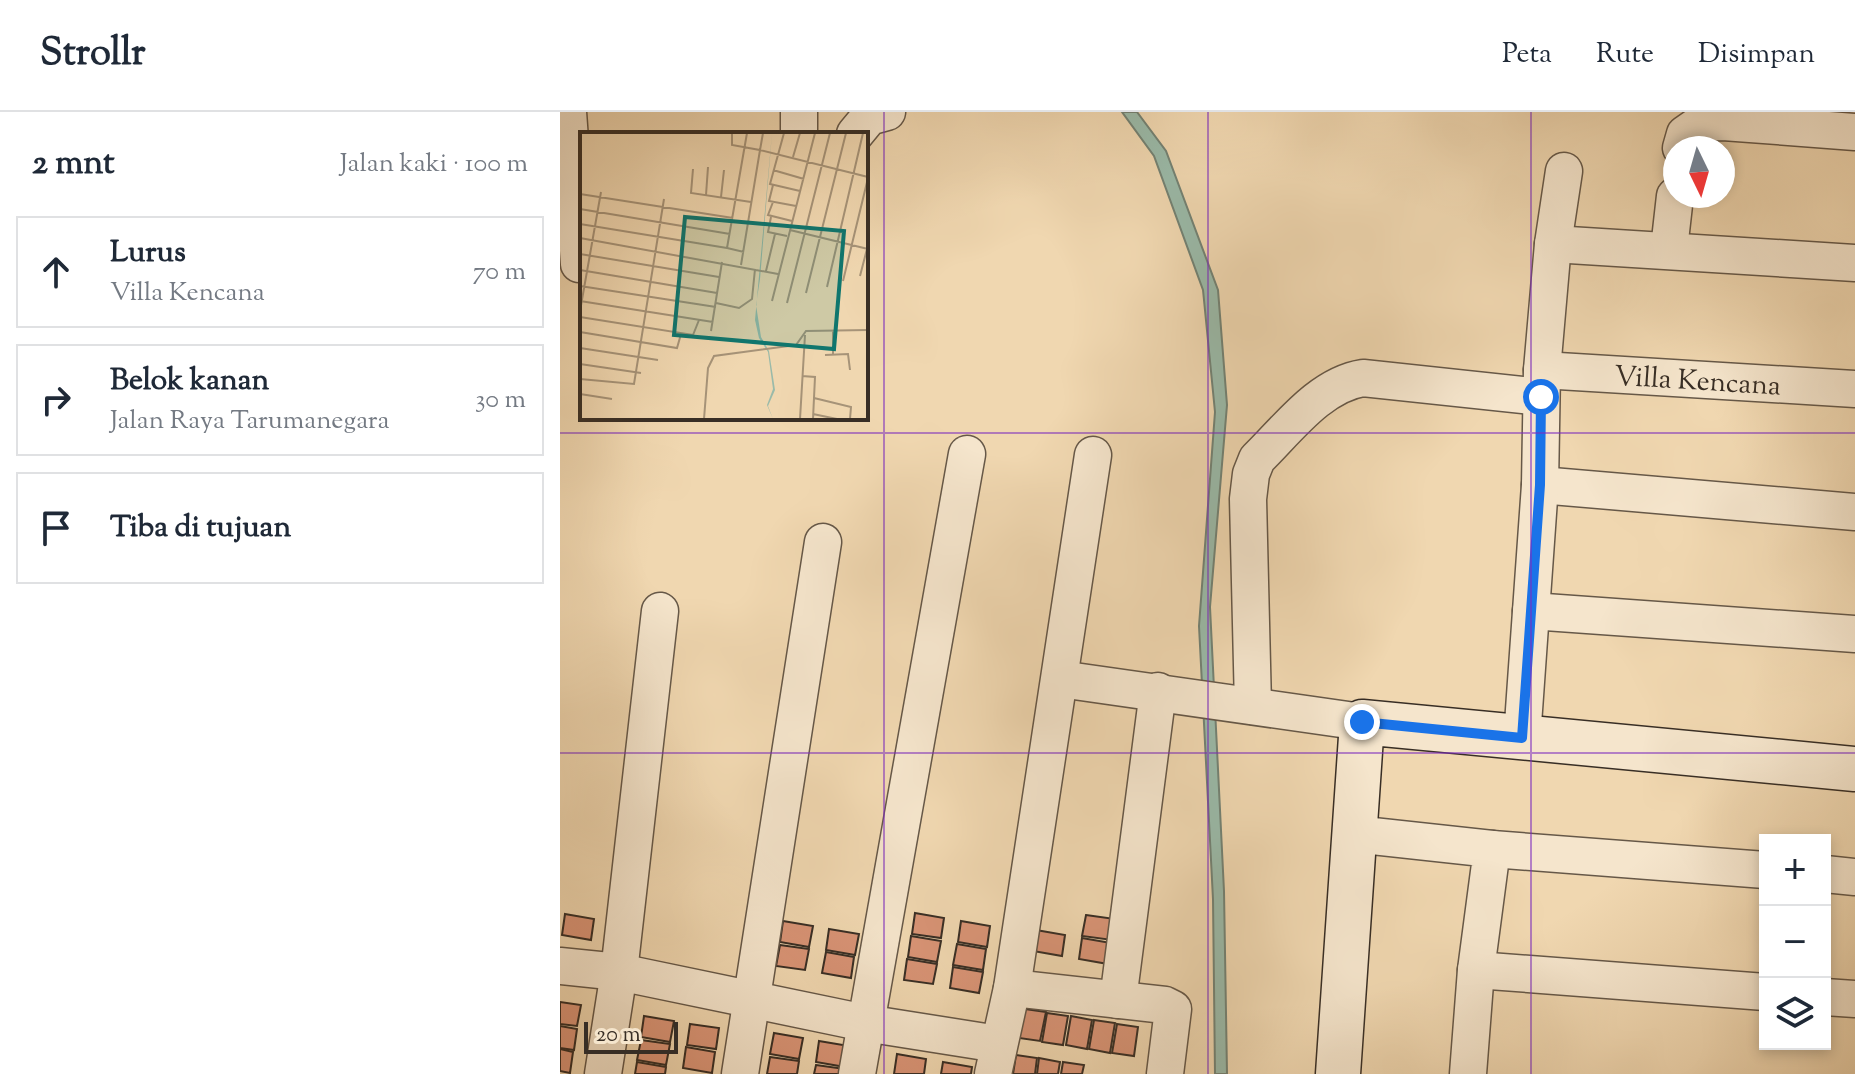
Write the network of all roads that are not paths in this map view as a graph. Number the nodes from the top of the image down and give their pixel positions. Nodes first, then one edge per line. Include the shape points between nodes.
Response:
1 (568, 112) edge
2 (887, 112) edge
3 (1800, 120) edge
4 (857, 132) edge
5 (1855, 132) edge
6 (1684, 136) edge
7 (1564, 171) dead end
8 (1674, 208) edge
9 (1553, 244) junction
10 (1669, 249) junction
11 (1855, 263) edge
12 (574, 264) edge
13 (1542, 384) junction
14 (1855, 389) edge
15 (967, 454) dead end
16 (1093, 455) dead end
17 (1540, 485) junction
18 (1855, 512) edge
19 (823, 542) dead end
20 (660, 611) dead end
21 (1531, 611) junction
22 (1855, 634) edge
23 (1060, 679) junction
24 (1173, 694) junction
25 (1242, 704) junction
26 (1362, 722) junction
27 (1522, 738) junction
28 (1855, 769) edge
29 (1354, 834) junction
30 (1492, 849) junction
31 (1759, 870) edge
32 (1831, 875) edge
33 (1855, 877) edge
34 (560, 966) edge
35 (1476, 970) junction
36 (619, 972) junction
37 (1012, 988) junction
38 (1759, 992) edge
39 (1831, 997) edge
40 (752, 999) junction
41 (1855, 999) edge
42 (1118, 1000) junction
43 (865, 1023) junction
44 (996, 1059) edge
45 (603, 1074) edge
46 (740, 1074) edge
47 (857, 1074) edge
48 (1165, 1074) edge
49 (1338, 1074) edge
50 (1468, 1074) edge

1 - 12 street
2 - 4 street via 869,117
3 - 5 street
3 - 6 street via 1701,123
7 - 9 street
8 - 10 street
9 - 10 street
9 - 13 street
10 - 11 street
13 - 14 street, Villa Kencana
13 - 17 street
13 - 25 street, Villa Kencana via 1349,380 1327,391 1257,459 1248,499
15 - 43 street
16 - 23 street
17 - 18 street
17 - 21 street
19 - 40 street
20 - 36 street
21 - 22 street
21 - 27 street
23 - 24 street
23 - 37 street
24 - 25 street
24 - 42 street
25 - 26 street
26 - 27 street
26 - 29 street
27 - 28 street
29 - 30 street
29 - 49 street
30 - 31 street
30 - 35 street
32 - 33 street
34 - 36 street
35 - 38 street
35 - 50 street
36 - 40 street
36 - 45 street
37 - 42 street
37 - 44 street
39 - 41 street
40 - 43 street
40 - 46 street
42 - 48 street via 1173,1009
43 - 44 street
43 - 47 street

